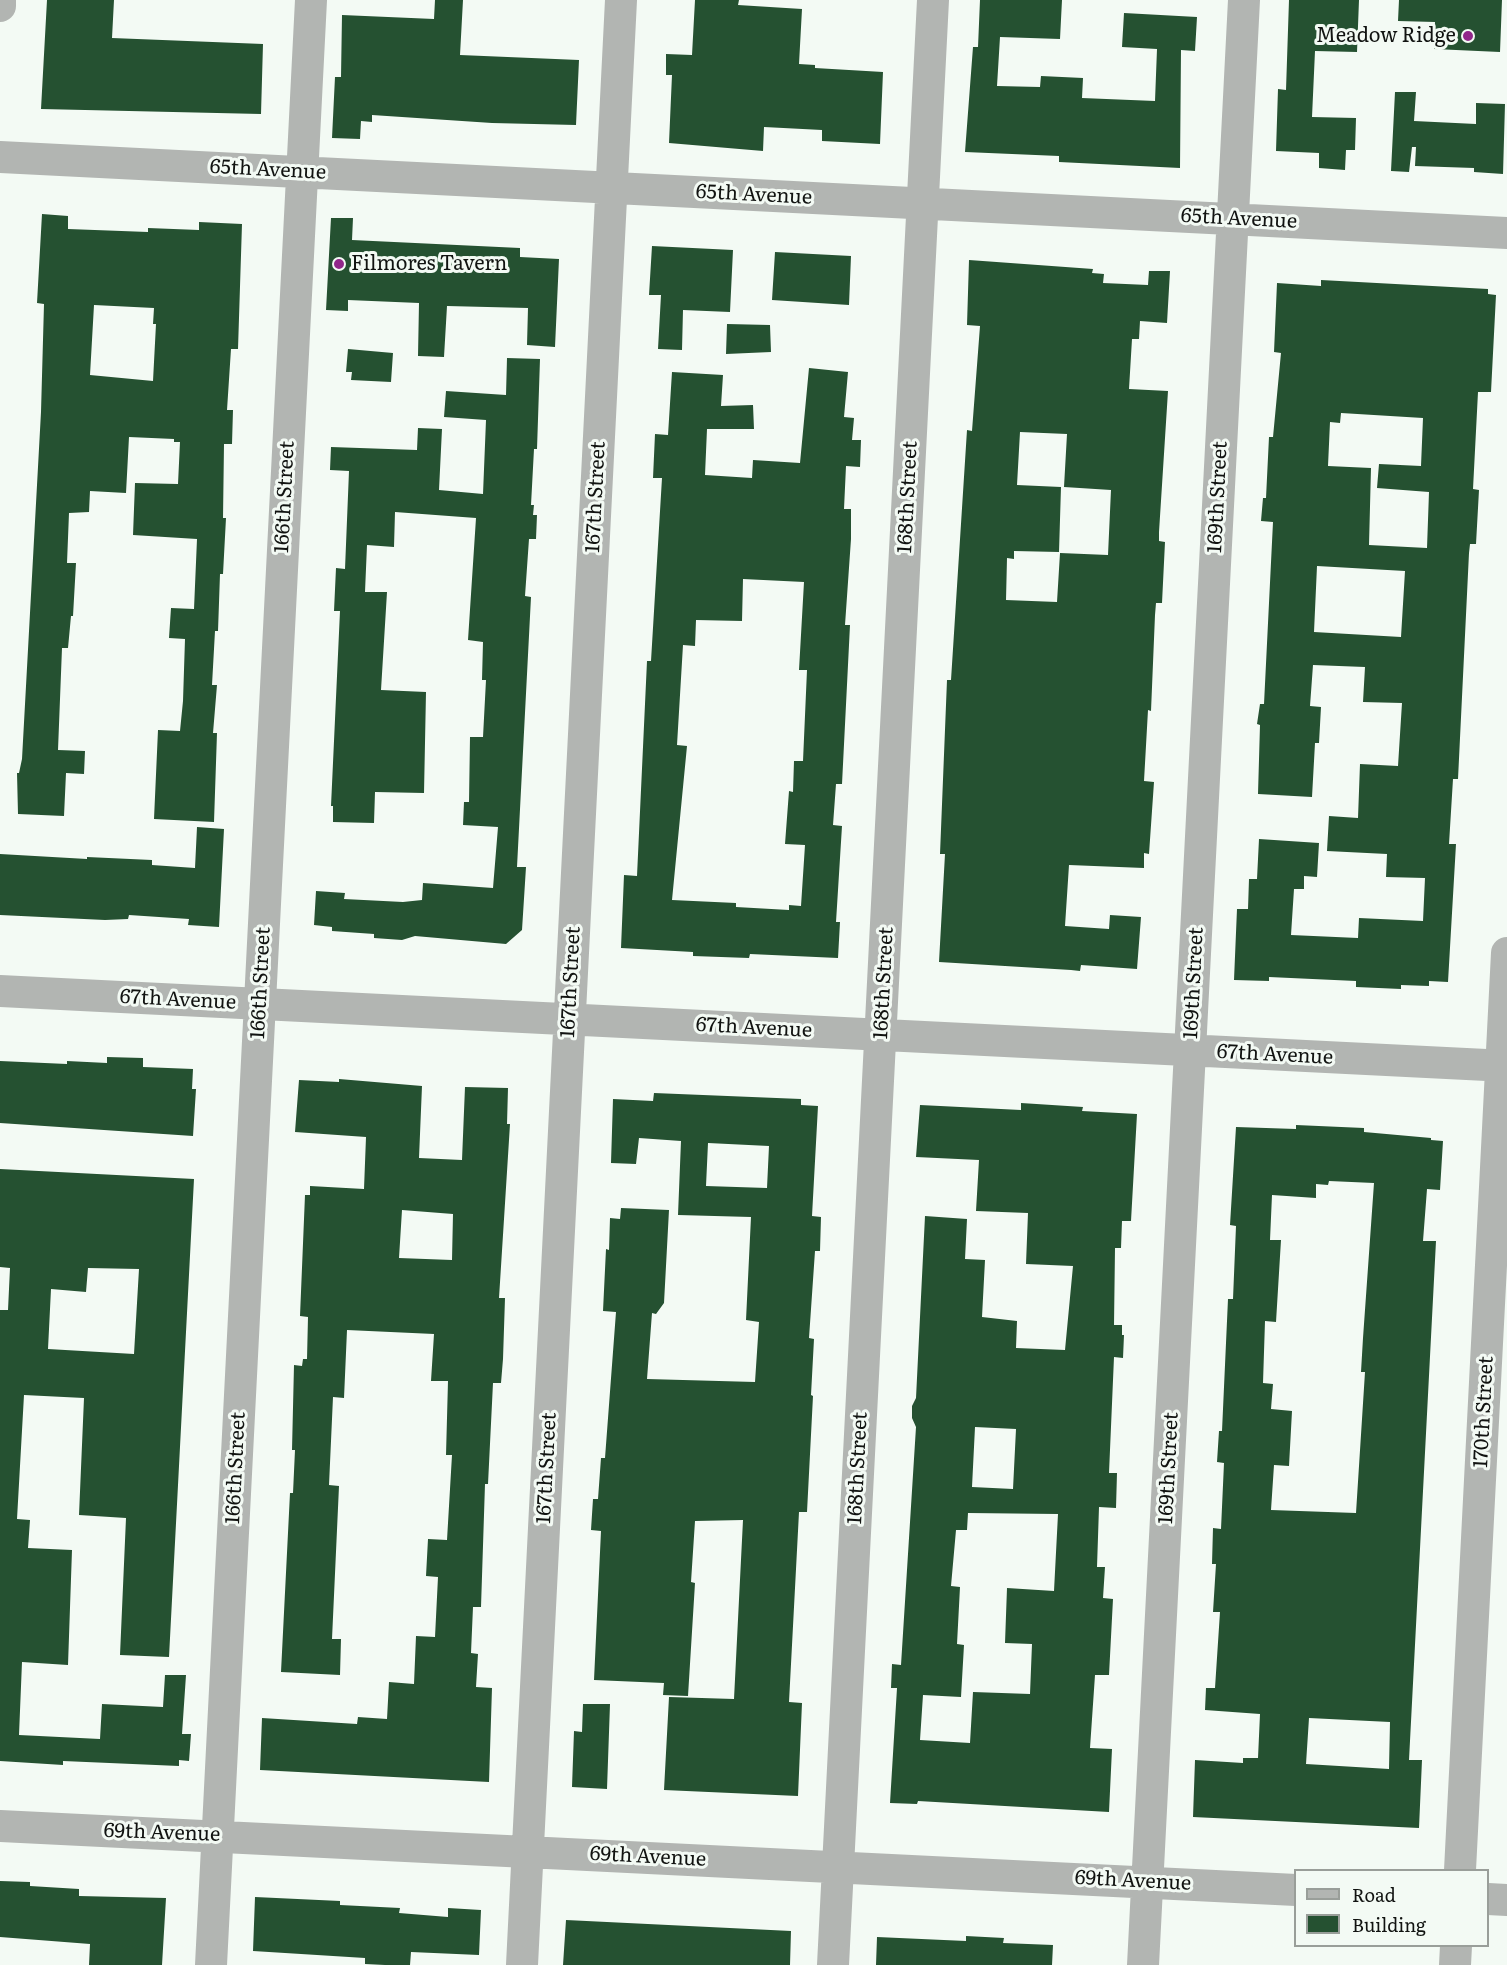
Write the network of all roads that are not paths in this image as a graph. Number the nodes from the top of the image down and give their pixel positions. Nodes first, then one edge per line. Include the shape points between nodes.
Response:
1 (0, 0) edge
2 (311, 0) edge
3 (621, 0) edge
4 (933, 0) edge
5 (1244, 0) edge
6 (0, 6) edge
7 (0, 157) edge
8 (302, 172) junction
9 (612, 187) junction
10 (922, 203) junction
11 (1232, 219) junction
12 (1507, 232) edge
13 (1507, 953) edge
14 (0, 991) edge
15 (260, 1004) junction
16 (569, 1018) junction
17 (881, 1034) junction
18 (1191, 1051) junction
19 (1504, 1066) edge
20 (0, 1826) edge
21 (217, 1835) junction
22 (528, 1851) junction
23 (838, 1866) junction
24 (1460, 1869) edge
25 (1148, 1882) junction
26 (1294, 1890) edge
27 (1489, 1899) edge
28 (1507, 1900) edge
29 (1456, 1947) edge
30 (211, 1965) edge
31 (522, 1965) edge
32 (833, 1965) edge
33 (1143, 1965) edge
34 (1455, 1965) edge

1 - 6 street
2 - 8 street, 166th Street
3 - 9 street, 167th Street
4 - 10 street, 168th Street
5 - 11 street, 169th Street
7 - 8 street, 65th Avenue
8 - 9 street, 65th Avenue
8 - 15 street, 166th Street
9 - 10 street, 65th Avenue
9 - 16 street, 167th Street
10 - 11 street, 65th Avenue
10 - 17 street, 168th Street
11 - 12 street, 65th Avenue
11 - 18 street, 169th Street
13 - 19 street, 170th Street
14 - 15 street, 67th Avenue
15 - 16 street, 67th Avenue
15 - 21 street, 166th Street
16 - 17 street, 67th Avenue
16 - 22 street, 167th Street
17 - 18 street, 67th Avenue
17 - 23 street, 168th Street
18 - 19 street, 67th Avenue
18 - 25 street, 169th Street
19 - 24 street, 170th Street
20 - 21 street, 69th Avenue
21 - 22 street, 69th Avenue
21 - 30 street, 166th Street
22 - 23 street, 69th Avenue
22 - 31 street, 167th Street
23 - 25 street, 69th Avenue
23 - 32 street, 168th Street
25 - 26 street, 69th Avenue
25 - 33 street, 169th Street
27 - 28 street
29 - 34 street

